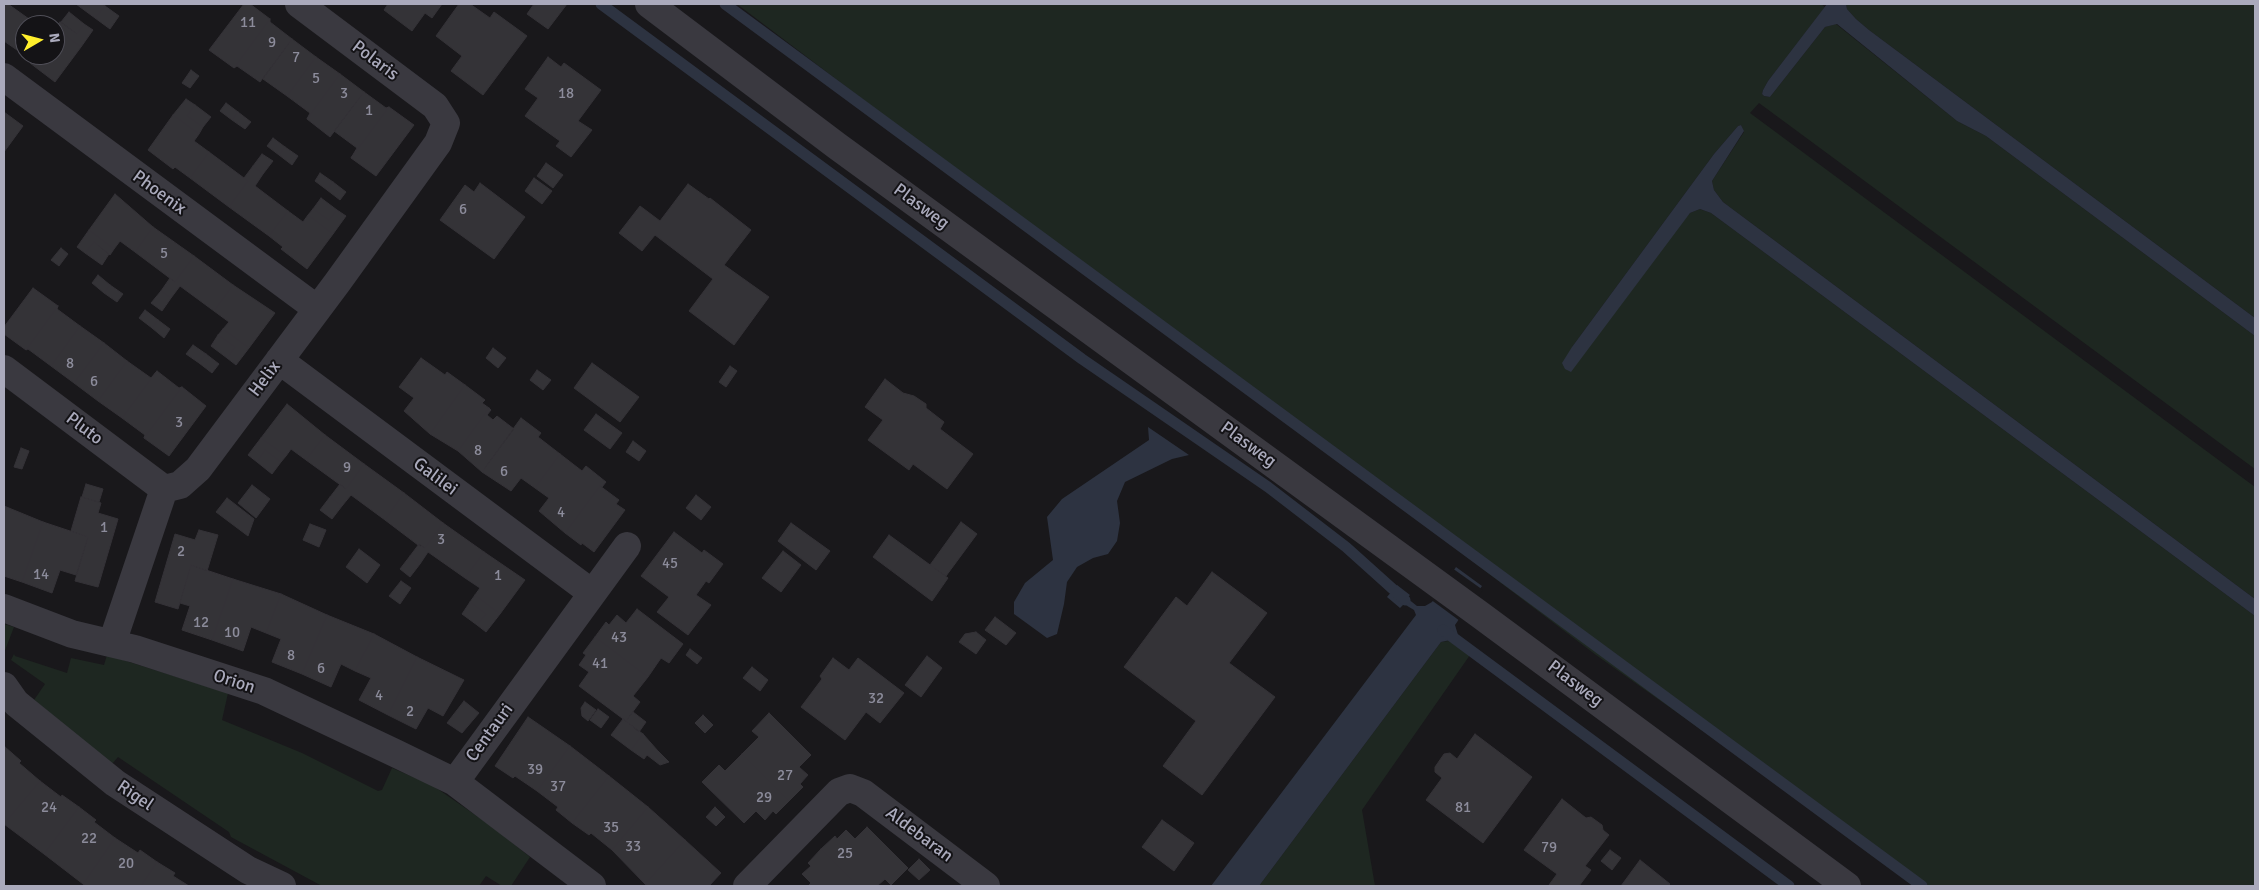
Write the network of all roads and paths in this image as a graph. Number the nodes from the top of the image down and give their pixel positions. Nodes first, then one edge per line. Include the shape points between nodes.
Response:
1 (299, 4) edge
2 (649, 4) edge
3 (4, 77) edge
4 (446, 123) joint
5 (316, 308) junction
6 (279, 360) junction
7 (4, 369) edge
8 (164, 489) junction
9 (627, 546) dead end
10 (592, 593) junction
11 (4, 608) edge
12 (112, 643) junction
13 (4, 686) edge
14 (455, 782) junction
15 (282, 886) edge
16 (592, 886) edge
17 (747, 886) edge
18 (986, 886) edge
19 (1847, 886) edge

1 - 4 street, Polaris via 435,106
2 - 19 street, Plasweg via 836,146 1431,578
3 - 5 street, Phoenix
4 - 5 street, Helix via 438,143
5 - 6 street, Helix
6 - 8 street, Helix via 198,468 180,485
6 - 10 street, Galilei
7 - 8 street, Pluto
8 - 12 street
9 - 10 street, Centauri
10 - 14 street, Centauri
11 - 12 street, Orion via 72,634
12 - 14 street, Orion via 264,691
13 - 15 street, Rigel via 16,703 115,783 248,870
14 - 16 street
17 - 18 street, Aldebaran via 839,792 850,788 863,793

